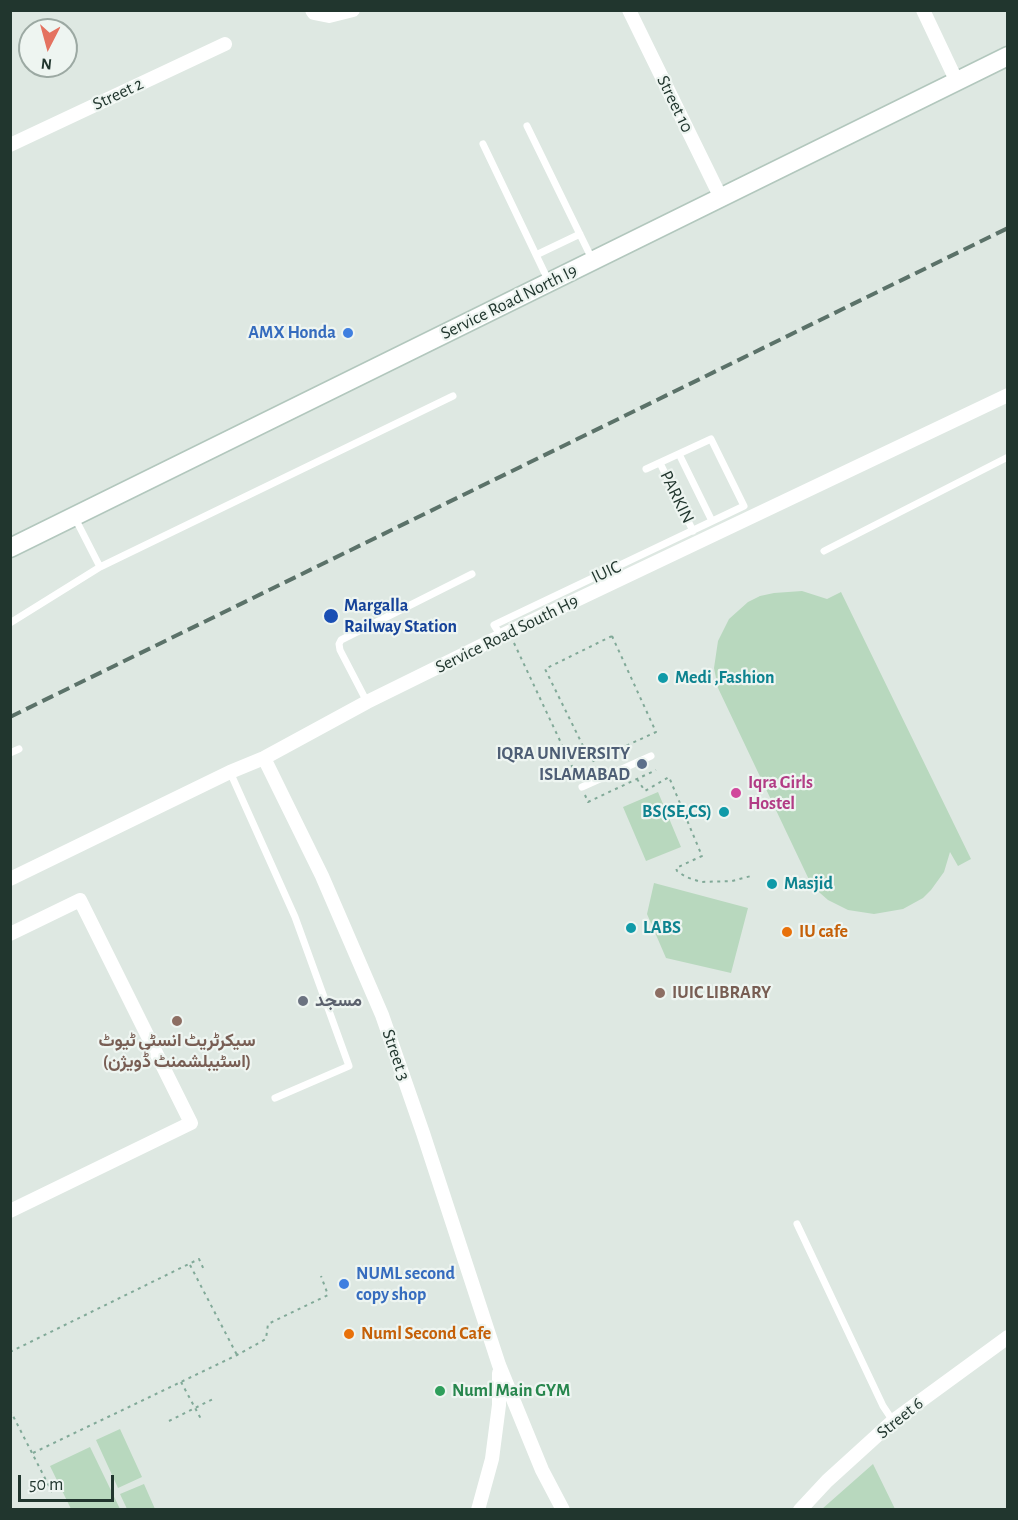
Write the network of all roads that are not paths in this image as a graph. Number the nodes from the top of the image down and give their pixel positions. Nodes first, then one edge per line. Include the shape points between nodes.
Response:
1 (353, 10) edge
2 (629, 10) edge
3 (923, 10) edge
4 (313, 12) edge
5 (225, 44) dead end
6 (1008, 56) edge
7 (957, 82) junction
8 (527, 126) dead end
9 (483, 144) dead end
10 (10, 145) edge
11 (721, 198) junction
12 (580, 234) junction
13 (536, 255) junction
14 (593, 261) junction
15 (549, 283) junction
16 (1008, 395) edge
17 (453, 396) dead end
18 (679, 454) junction
19 (1008, 457) edge
20 (660, 463) junction
21 (646, 469) dead end
22 (74, 517) junction
23 (715, 520) junction
24 (693, 531) junction
25 (10, 548) edge
26 (824, 550) dead end
27 (100, 567) junction
28 (472, 574) dead end
29 (10, 623) edge
30 (502, 631) junction
31 (367, 702) junction
32 (19, 749) dead end
33 (10, 753) edge
34 (651, 756) dead end
35 (264, 758) junction
36 (230, 772) junction
37 (582, 788) road end
38 (10, 879) edge
39 (10, 934) edge
40 (275, 1098) dead end
41 (10, 1211) edge
42 (797, 1224) dead end
43 (1008, 1337) edge
44 (499, 1365) junction
45 (894, 1421) junction
46 (478, 1509) edge
47 (563, 1509) edge
48 (800, 1509) edge

1 - 4 street via 329,16
2 - 11 street, Street 10
3 - 7 street
5 - 10 street, Street 2
6 - 7 main road, Service Road North I9
7 - 11 main road, Service Road North I9
8 - 12 lane
9 - 13 lane
11 - 14 main road, Service Road North I9
12 - 13 lane
12 - 14 lane
13 - 15 lane
14 - 15 main road, Service Road North I9
15 - 22 main road, Service Road North I9
16 - 30 street, Service Road South H9
17 - 27 lane
18 - 20 lane
18 - 23 lane
18 - 23 lane, IUIC via 711,439 744,506
19 - 26 lane
20 - 21 lane
20 - 24 lane, PARKIN
22 - 25 main road, Service Road North I9
22 - 27 lane
23 - 24 lane, IUIC
24 - 30 lane, IUIC
27 - 29 lane
28 - 31 lane via 341,639 340,650
30 - 31 street, Service Road South H9
31 - 35 street, Service Road South H9
32 - 33 lane
34 - 37 lane
35 - 36 street, Service Road South H9
35 - 44 street, Street 3 via 322,876 382,1015
36 - 38 street, Service Road South H9
36 - 40 lane via 295,917 349,1066
39 - 41 street via 80,900 191,1123
42 - 45 lane via 883,1406
43 - 45 street, Street 6
44 - 46 street via 492,1459
44 - 47 street via 542,1470
45 - 48 street, Street 6

